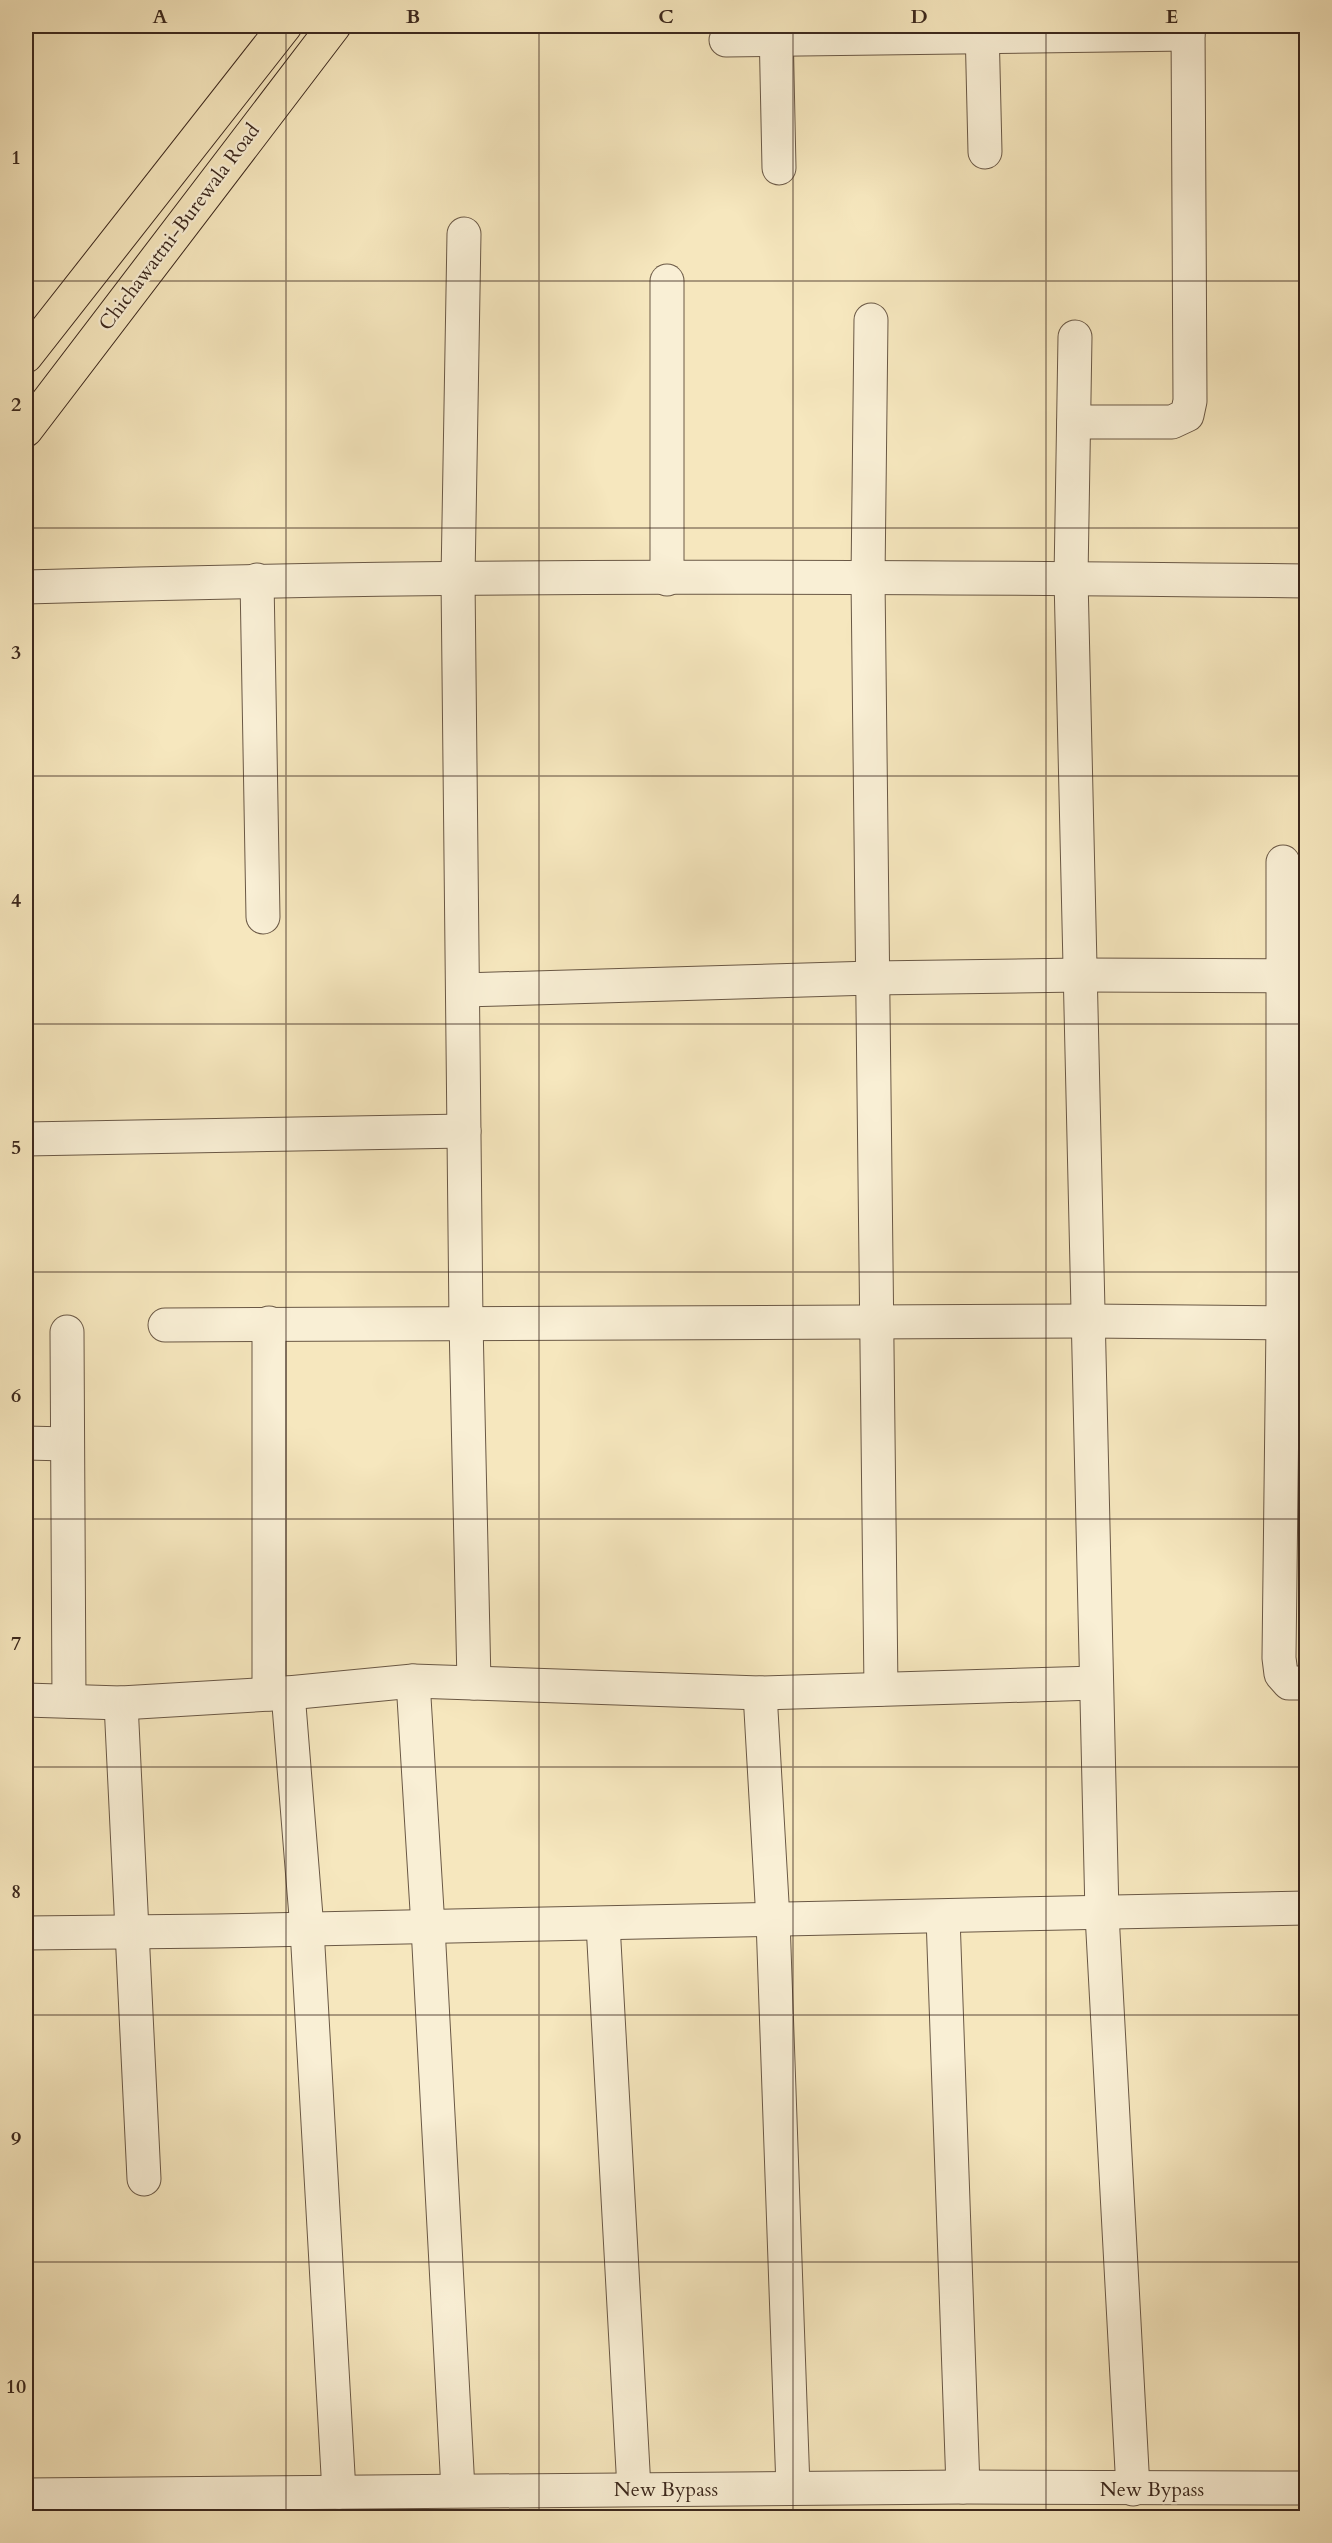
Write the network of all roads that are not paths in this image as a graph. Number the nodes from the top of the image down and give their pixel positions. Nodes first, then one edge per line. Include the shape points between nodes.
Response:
1 (285, 26) edge
2 (334, 26) edge
3 (1188, 30) edge
4 (982, 31) edge
5 (776, 32) edge
6 (726, 40) dead end
7 (985, 152) dead end
8 (779, 168) dead end
9 (149, 199) junction
10 (181, 225) junction
11 (464, 234) dead end
12 (667, 282) dead end
13 (871, 320) dead end
14 (1075, 337) dead end
15 (26, 357) edge
16 (1074, 422) junction
17 (26, 430) edge
18 (1071, 578) junction
19 (458, 579) junction
20 (667, 579) junction
21 (868, 579) junction
22 (257, 580) junction
23 (1306, 581) edge
24 (26, 587) edge
25 (1283, 862) dead end
26 (263, 916) dead end
27 (1080, 975) junction
28 (1295, 975) edge
29 (872, 978) junction
30 (463, 990) junction
31 (464, 1131) junction
32 (26, 1139) edge
33 (1088, 1321) junction
34 (466, 1322) junction
35 (270, 1323) junction
36 (876, 1323) junction
37 (1295, 1323) edge
38 (165, 1325) dead end
39 (67, 1332) dead end
40 (26, 1443) edge
41 (67, 1444) junction
42 (412, 1681) junction
43 (474, 1683) junction
44 (1096, 1683) junction
45 (1306, 1683) edge
46 (880, 1689) junction
47 (279, 1694) junction
48 (760, 1694) junction
49 (26, 1700) edge
50 (69, 1701) junction
51 (121, 1703) junction
52 (1306, 1908) edge
53 (1102, 1914) junction
54 (943, 1917) junction
55 (773, 1920) junction
56 (603, 1924) junction
57 (428, 1927) junction
58 (307, 1929) junction
59 (132, 1932) junction
60 (26, 1933) edge
61 (144, 2179) dead end
62 (963, 2487) junction
63 (793, 2488) junction
64 (1306, 2488) edge
65 (634, 2489) junction
66 (1134, 2489) junction
67 (458, 2490) junction
68 (339, 2492) junction
69 (26, 2495) edge

1 - 9 main road, Chichawattni-Burewala Road
2 - 10 main road, Chichawattni-Burewala Road
3 - 4 street
3 - 16 street via 1187,415 1172,422
4 - 5 street
4 - 7 street
5 - 6 street
5 - 8 street
9 - 10 main road
9 - 15 main road, Chichawattni-Burewala Road
10 - 17 main road, Chichawattni-Burewala Road
11 - 19 street
12 - 20 street
13 - 21 street
14 - 16 street
16 - 18 street
18 - 21 street
18 - 23 street
18 - 27 street
19 - 20 street
19 - 22 street
19 - 30 street
20 - 21 street
21 - 29 street
22 - 24 street
22 - 26 street
25 - 28 street
27 - 28 street
27 - 29 street
27 - 33 street
28 - 37 street
29 - 30 street
29 - 36 street
30 - 31 street
31 - 32 street
31 - 34 street
33 - 36 street
33 - 37 street
33 - 44 street
34 - 35 street
34 - 36 street
34 - 43 street
35 - 38 street
35 - 47 street
36 - 46 street
37 - 45 street via 1279,1658 1281,1674 1289,1683
39 - 41 street
40 - 41 street
41 - 50 street
42 - 43 street
42 - 47 street
42 - 57 street
43 - 48 street
44 - 46 street
44 - 53 street
46 - 48 street
47 - 51 street
47 - 58 street
48 - 55 street
49 - 50 street
50 - 51 street
51 - 59 street
52 - 53 street
53 - 54 street
53 - 66 street
54 - 55 street
54 - 62 street
55 - 56 street
55 - 63 street
56 - 57 street
56 - 65 street
57 - 58 street
57 - 67 street
58 - 59 street
58 - 68 street
59 - 60 street
59 - 61 street
62 - 63 street, New Bypass
62 - 66 street, New Bypass
63 - 65 street, New Bypass
64 - 66 street, New Bypass
65 - 67 street, New Bypass
67 - 68 street, New Bypass
68 - 69 street, New Bypass

